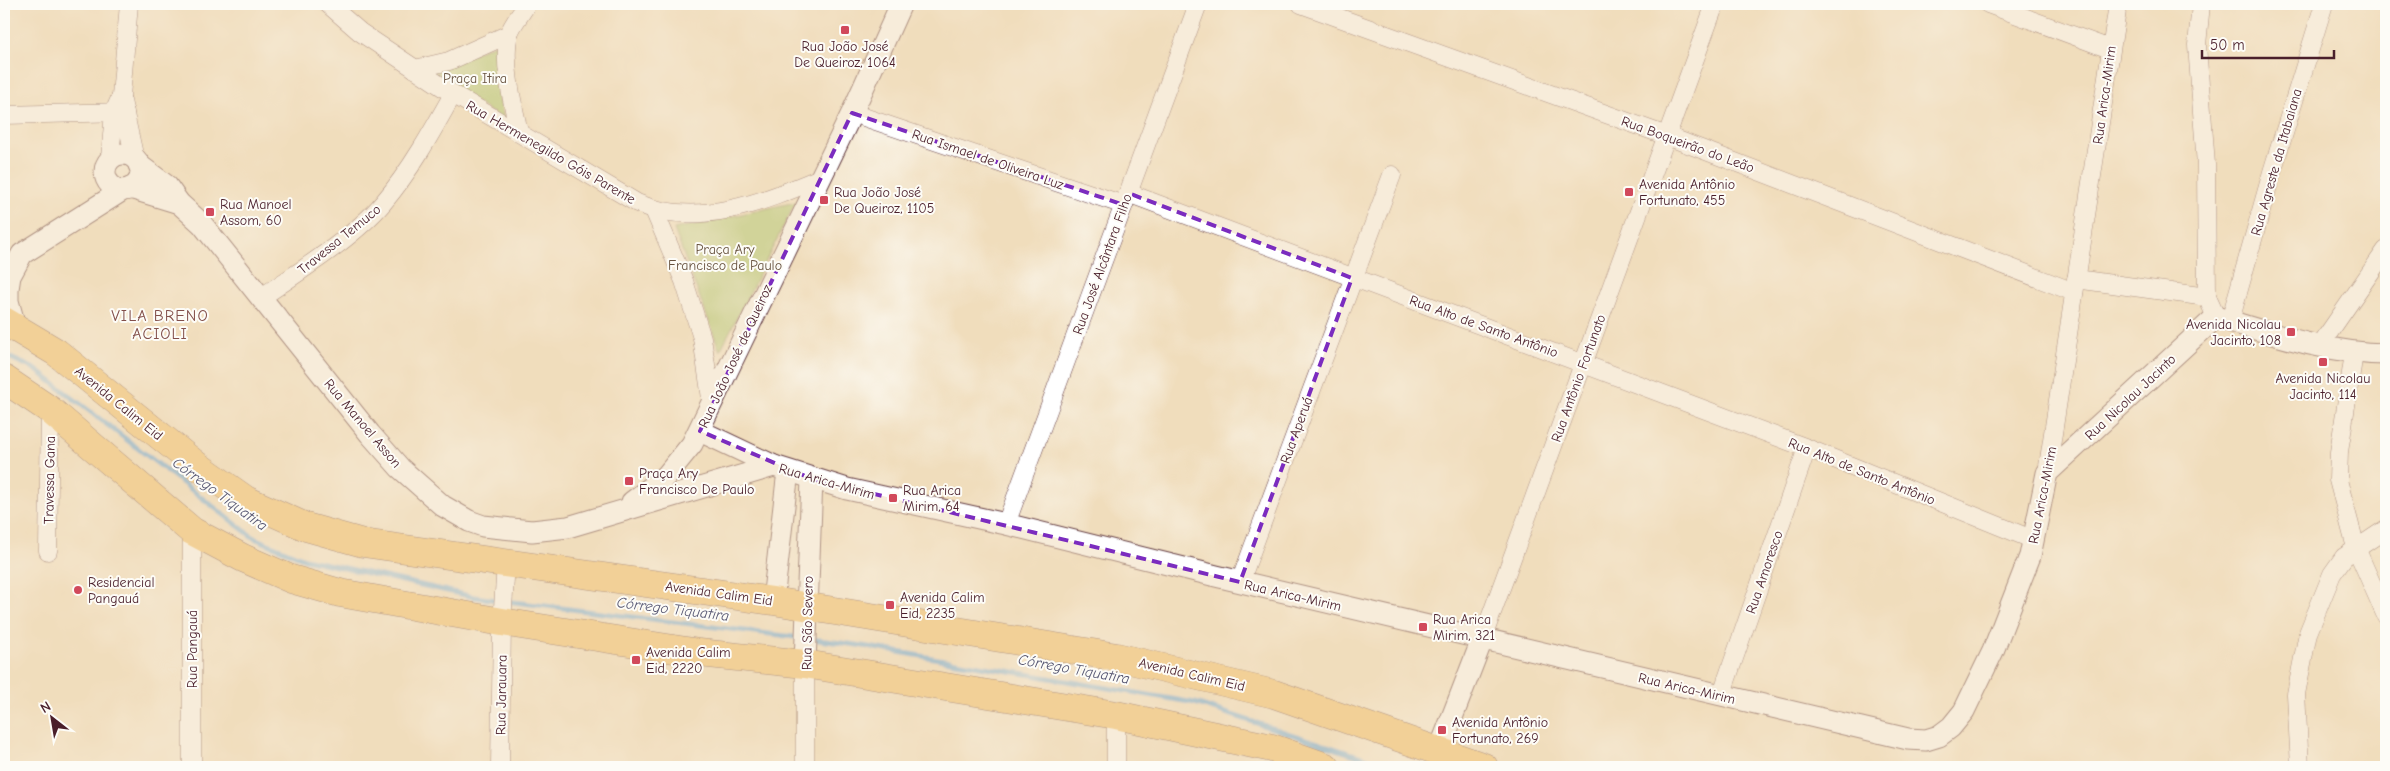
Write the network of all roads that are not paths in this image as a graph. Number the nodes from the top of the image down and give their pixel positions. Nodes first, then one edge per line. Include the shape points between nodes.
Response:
1 (129, 4) edge
2 (328, 4) edge
3 (527, 4) edge
4 (900, 4) edge
5 (1198, 4) edge
6 (1300, 4) edge
7 (1715, 4) edge
8 (1988, 4) edge
9 (2118, 4) edge
10 (2201, 4) edge
11 (2324, 4) edge
12 (509, 34) junction
13 (2110, 49) junction
14 (415, 69) junction
15 (453, 94) junction
16 (120, 107) junction
17 (852, 113) junction
18 (4, 115) edge
19 (519, 132) junction
20 (1667, 136) junction
21 (137, 162) junction
22 (108, 166) junction
23 (1392, 175) dead end
24 (820, 178) junction
25 (126, 189) junction
26 (1126, 199) junction
27 (179, 203) junction
28 (654, 210) junction
29 (73, 220) junction
30 (2386, 250) edge
31 (13, 256) edge
32 (1352, 278) junction
33 (2075, 285) junction
34 (262, 297) junction
35 (2207, 297) junction
36 (2223, 320) junction
37 (10, 324) edge
38 (2319, 347) junction
39 (2354, 353) junction
40 (2386, 354) edge
41 (1583, 363) junction
42 (4, 379) edge
43 (712, 405) junction
44 (50, 410) junction
45 (700, 431) junction
46 (1807, 448) junction
47 (781, 468) junction
48 (2048, 473) junction
49 (812, 480) junction
50 (608, 516) junction
51 (1006, 524) junction
52 (2386, 529) edge
53 (192, 531) junction
54 (2034, 540) junction
55 (2356, 548) junction
56 (48, 551) dead end
57 (506, 564) junction
58 (1240, 582) junction
59 (773, 601) junction
60 (2386, 616) edge
61 (806, 617) junction
62 (502, 622) junction
63 (1482, 640) junction
64 (806, 657) junction
65 (1721, 696) junction
66 (1116, 714) junction
67 (1439, 751) junction
68 (1272, 758) edge
69 (192, 767) edge
70 (500, 767) edge
71 (806, 767) edge
72 (1116, 767) edge
73 (1326, 767) edge
74 (1484, 767) edge
75 (2300, 767) edge

1 - 16 street
2 - 14 street, Rua Hermenegildo Góis Parente via 360,32
3 - 12 street
4 - 17 street, Rua João José de Queiroz
5 - 26 street, Rua José Alcântara Filho
6 - 20 street, Rua Boqueirão do Leão
7 - 20 street, Rua Antônio Fortunato
8 - 13 street
9 - 13 street, Rua Arica-Mirim
10 - 35 street via 2197,45 2206,165
11 - 36 street, Rua Agreste da Itabaiana
12 - 14 street via 449,61
12 - 19 street via 511,96
13 - 33 street, Rua Arica-Mirim
14 - 15 street, Rua Hermenegildo Góis Parente
15 - 19 street, Rua Hermenegildo Góis Parente
15 - 34 street, Travessa Temuco via 408,171 382,205
16 - 18 street
16 - 21 street
16 - 22 street
17 - 24 street, Rua João José de Queiroz
17 - 26 street, Rua Ismael de Oliveira Luz
19 - 28 street, Rua Hermenegildo Góis Parente
20 - 33 street, Rua Boqueirão do Leão
20 - 41 street, Rua Antônio Fortunato
21 - 22 street via 123,154
21 - 25 street via 139,178
21 - 27 street, Rua Manoel Asson via 167,186
22 - 25 street via 110,185
22 - 29 street via 97,188
23 - 32 street, Rua Aperuá
24 - 28 street, Rua Hermenegildo Góis Parente via 740,207 698,214
24 - 43 street, Rua João José de Queiroz
25 - 27 street, Rua Manoel Asson
25 - 29 street
26 - 32 street, Rua Alto de Santo Antônio
26 - 51 street, Rua José Alcântara Filho
27 - 34 street, Rua Manoel Asson via 202,224
28 - 43 street via 684,281 702,338
29 - 31 street
30 - 38 street
31 - 37 street via 8,289
32 - 41 street, Rua Alto de Santo Antônio
32 - 58 street, Rua Aperuá
33 - 35 street, Rua Boqueirão do Leão
33 - 48 street, Rua Arica-Mirim
34 - 50 street, Rua Manoel Asson via 370,434 421,489 443,506 483,526 532,531 568,527
35 - 36 street
36 - 38 street
36 - 48 street, Rua Nicolau Jacinto
37 - 57 main road, Avenida Calim Eid via 56,352 195,464 272,514 363,543
38 - 39 street
39 - 40 street
39 - 55 street via 2339,452 2338,480
41 - 46 street, Rua Alto de Santo Antônio
41 - 63 street, Rua Antônio Fortunato
42 - 44 main road
43 - 45 street, Rua João José de Queiroz
44 - 53 main road
44 - 56 street, Travessa Gana
45 - 47 street, Rua Arica-Mirim
45 - 50 street, Rua João José de Queiroz via 682,460 666,476 649,491
46 - 54 street, Rua Alto de Santo Antônio
46 - 65 street, Rua Amoresco
47 - 49 street, Rua Arica-Mirim
47 - 50 street
47 - 59 street
48 - 54 street, Rua Arica-Mirim
49 - 51 street, Rua Arica-Mirim
49 - 61 street, Rua São Severo
51 - 58 street, Rua Arica-Mirim
52 - 55 street
53 - 62 main road via 291,579 340,592
53 - 69 street, Rua Pangauá
54 - 65 street, Rua Arica-Mirim via 1993,651 1964,711 1939,736 1926,740 1908,739
55 - 60 street
55 - 75 street via 2344,557 2332,574 2308,633 2296,694
57 - 59 main road, Avenida Calim Eid
57 - 62 street, Rua Jarauara
58 - 63 street, Rua Arica-Mirim
59 - 61 main road, Avenida Calim Eid
61 - 64 street, Rua São Severo
61 - 67 main road, Avenida Calim Eid via 1117,657 1184,671 1274,694
62 - 64 main road via 699,653
62 - 70 street, Rua Jarauara
63 - 65 street, Rua Arica-Mirim
63 - 67 street, Rua Antônio Fortunato
64 - 66 main road
64 - 71 street, Rua São Severo
66 - 68 main road
66 - 72 street
67 - 74 main road, Avenida Calim Eid
68 - 73 main road

